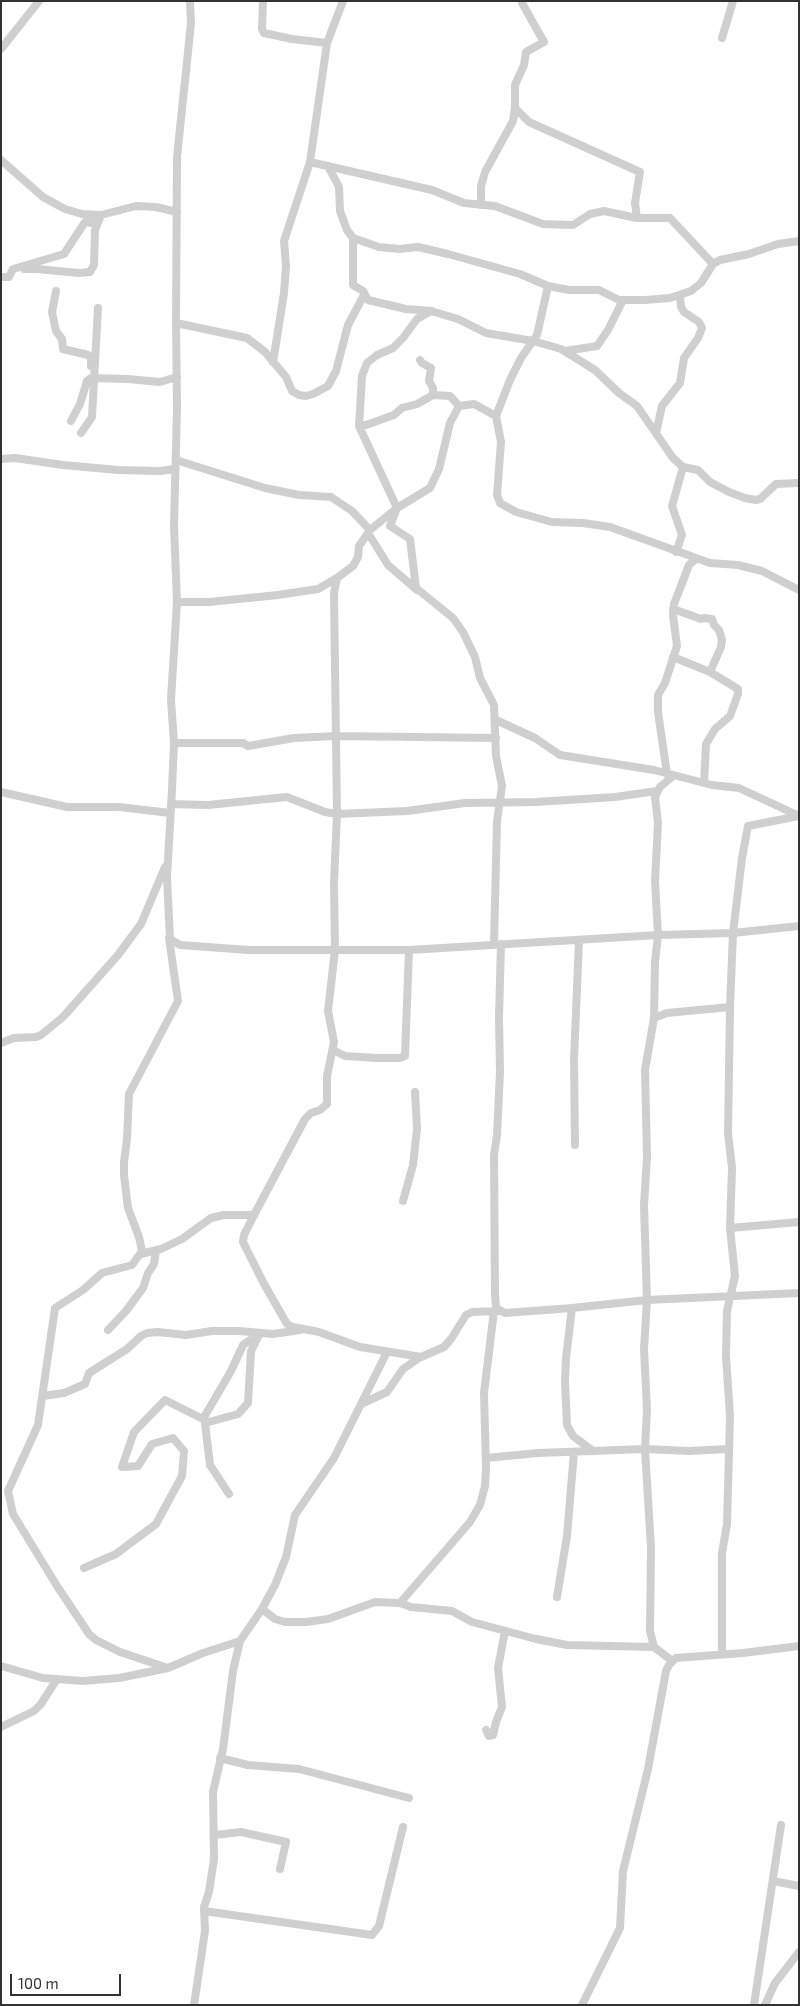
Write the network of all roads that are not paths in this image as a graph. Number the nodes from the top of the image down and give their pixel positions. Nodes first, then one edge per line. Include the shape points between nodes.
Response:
1 (39, 1) edge
2 (190, 1) edge
3 (263, 1) edge
4 (343, 1) edge
5 (523, 1) edge
6 (733, 1) edge
7 (722, 38) dead end
8 (327, 43) junction
9 (1, 49) edge
10 (515, 108) junction
11 (1, 160) edge
12 (310, 162) junction
13 (328, 166) junction
14 (481, 205) junction
15 (177, 212) junction
16 (90, 215) junction
17 (101, 215) junction
18 (637, 218) junction
19 (353, 238) junction
20 (799, 241) edge
21 (713, 264) junction
22 (24, 269) dead end
23 (1, 277) edge
24 (548, 286) junction
25 (56, 290) dead end
26 (364, 295) junction
27 (680, 296) junction
28 (623, 300) junction
29 (98, 308) dead end
30 (432, 311) junction
31 (176, 323) junction
32 (533, 341) junction
33 (565, 351) junction
34 (420, 360) dead end
35 (273, 362) junction
36 (177, 377) junction
37 (93, 378) junction
38 (433, 395) junction
39 (459, 406) junction
40 (496, 416) junction
41 (71, 421) dead end
42 (359, 425) junction
43 (81, 433) dead end
44 (656, 433) junction
45 (1, 459) edge
46 (176, 460) junction
47 (683, 468) junction
48 (175, 469) junction
49 (799, 483) edge
50 (397, 508) junction
51 (369, 532) junction
52 (676, 552) junction
53 (696, 559) junction
54 (337, 578) junction
55 (417, 590) junction
56 (799, 590) edge
57 (177, 602) junction
58 (673, 609) junction
59 (672, 657) junction
60 (710, 672) junction
61 (496, 720) junction
62 (336, 736) junction
63 (496, 738) junction
64 (174, 743) junction
65 (670, 775) junction
66 (704, 782) junction
67 (1, 792) edge
68 (657, 792) junction
69 (500, 803) junction
70 (171, 804) junction
71 (170, 813) junction
72 (337, 814) junction
73 (799, 816) edge
74 (167, 862) junction
75 (799, 926) edge
76 (168, 933) junction
77 (733, 933) junction
78 (658, 935) junction
79 (579, 940) junction
80 (498, 944) junction
81 (335, 950) junction
82 (409, 950) junction
83 (730, 1007) junction
84 (654, 1018) junction
85 (1, 1043) edge
86 (333, 1050) junction
87 (415, 1092) dead end
88 (575, 1145) dead end
89 (403, 1201) dead end
90 (254, 1215) junction
91 (799, 1222) edge
92 (730, 1228) junction
93 (156, 1251) junction
94 (141, 1254) junction
95 (799, 1293) edge
96 (730, 1296) junction
97 (647, 1300) junction
98 (572, 1308) junction
99 (496, 1311) junction
100 (302, 1329) junction
101 (108, 1330) dead end
102 (260, 1333) junction
103 (387, 1352) junction
104 (419, 1358) junction
105 (43, 1396) junction
106 (361, 1404) junction
107 (645, 1449) junction
108 (727, 1449) junction
109 (593, 1451) junction
110 (574, 1452) junction
111 (486, 1458) junction
112 (229, 1494) dead end
113 (84, 1568) dead end
114 (557, 1597) dead end
115 (400, 1603) junction
116 (262, 1609) junction
117 (505, 1631) junction
118 (240, 1641) junction
119 (799, 1646) edge
120 (654, 1647) junction
121 (722, 1654) junction
122 (671, 1660) junction
123 (1, 1666) edge
124 (168, 1668) junction
125 (57, 1679) junction
126 (1, 1727) edge
127 (486, 1730) dead end
128 (220, 1758) junction
129 (409, 1798) dead end
130 (781, 1825) dead end
131 (403, 1827) dead end
132 (214, 1834) junction
133 (280, 1869) dead end
134 (773, 1881) junction
135 (799, 1886) edge
136 (204, 1912) junction
137 (799, 1952) edge
138 (194, 2005) edge
139 (582, 2005) edge
140 (754, 2005) edge
141 (765, 2005) edge

1 - 9 street
2 - 15 street via 191,23 177,157
3 - 8 street via 264,33
4 - 8 street
5 - 10 street via 544,42 526,52 515,85
6 - 7 street
8 - 12 street
10 - 14 street via 513,121 486,172
10 - 18 street via 530,122 640,172 635,203
11 - 16 street via 52,202
12 - 13 street
12 - 35 street via 284,241 284,293
13 - 14 street via 432,190 464,204
13 - 19 street via 340,187 340,211
14 - 18 street via 495,206 554,226 573,226 590,214 604,211
15 - 17 street via 136,206
15 - 31 street
16 - 17 street
16 - 23 street via 91,223 85,222 64,254 13,269 9,277
17 - 22 street via 96,230 94,265 90,272
18 - 21 street via 670,218
19 - 24 street via 379,248 418,247 448,254 520,274
19 - 26 street via 353,285
20 - 21 street via 728,257
21 - 27 street via 701,283
24 - 28 street via 599,290
24 - 32 street
25 - 37 street via 52,312 62,348 90,357
26 - 30 street via 371,301
26 - 35 street via 348,325 336,371 328,386 306,396 294,393
27 - 28 street
27 - 44 street via 684,312 702,328 684,358 680,383 662,406
28 - 33 street via 597,346
29 - 37 street
30 - 32 street via 486,333
30 - 42 street via 417,319 393,348 368,363 362,376
31 - 35 street via 247,338
31 - 36 street
32 - 33 street
32 - 40 street via 510,380
33 - 44 street via 595,370 637,406
34 - 38 street via 431,368 429,381
36 - 37 street via 160,382
36 - 46 street
37 - 41 street via 87,382
37 - 43 street via 92,417
38 - 39 street via 450,396
38 - 42 street via 402,408 394,416
39 - 40 street via 474,404
39 - 50 street via 450,423 439,469 430,488
40 - 52 street via 501,442 496,494 500,503 516,512 552,522 610,527
42 - 50 street
44 - 47 street
45 - 48 street via 118,470
46 - 48 street
46 - 51 street via 265,488 331,497 352,511
47 - 49 street via 698,470 718,487 746,498 760,499 776,484
47 - 52 street via 672,506 682,535
48 - 57 street
50 - 51 street
50 - 55 street via 390,526 410,539
51 - 54 street via 359,546 354,566
51 - 55 street via 388,564
52 - 53 street
53 - 56 street via 762,571
53 - 58 street via 690,565
54 - 57 street via 318,589 209,602
54 - 62 street via 334,593
55 - 61 street via 453,618 463,632 492,700
57 - 64 street via 172,700
58 - 59 street via 677,639
58 - 60 street via 701,620 712,619 719,630 721,646
59 - 60 street
59 - 65 street via 658,700
60 - 66 street via 736,686 738,694 730,716 714,729 706,744
61 - 63 street
61 - 65 street via 535,738 560,755
62 - 63 street
62 - 64 street via 248,746 243,743
62 - 72 street
63 - 69 street via 502,786
64 - 70 street
65 - 66 street
65 - 68 street
66 - 73 street via 739,788
67 - 71 street via 67,807 119,806
68 - 69 street
68 - 78 street via 655,881
69 - 72 street
69 - 80 street via 497,821
70 - 71 street
70 - 72 street via 208,805 287,797
71 - 74 street
72 - 81 street
73 - 77 street via 748,826
74 - 76 street
74 - 85 street via 141,924 63,1017 41,1035
75 - 77 street
76 - 81 street via 170,939 180,945 249,950
76 - 94 street via 178,1001 129,1094 124,1175 128,1208 139,1237
77 - 78 street
77 - 83 street
78 - 79 street
78 - 84 street
79 - 80 street
79 - 88 street via 574,1059
80 - 82 street
80 - 99 street via 500,1072 494,1155
81 - 82 street
81 - 86 street via 328,1011 334,1035
82 - 86 street via 405,1056 345,1056
83 - 84 street via 668,1013
83 - 92 street
84 - 97 street via 645,1070
86 - 90 street via 327,1076 326,1105 305,1119
87 - 89 street via 414,1166
90 - 93 street via 211,1218 190,1235
90 - 100 street via 243,1238 245,1247 284,1322
91 - 92 street
92 - 96 street via 735,1276
93 - 94 street
93 - 101 street via 143,1288
94 - 105 street via 132,1265 102,1273 55,1308
95 - 96 street
96 - 97 street
96 - 108 street via 726,1356 730,1416
97 - 98 street
97 - 107 street
98 - 99 street
98 - 109 street via 566,1358 567,1425 573,1436
99 - 104 street via 466,1315 444,1347
99 - 111 street via 484,1393
100 - 102 street via 287,1333
100 - 103 street
102 - 105 street via 147,1333 89,1373 85,1384 64,1393
102 - 112 street via 251,1350 248,1403 238,1414 204,1423 210,1464
102 - 113 street via 243,1345 202,1419 165,1400 134,1432 122,1467 138,1466 152,1444 173,1438 184,1451 182,1476 156,1524 116,1554
103 - 104 street
103 - 106 street
104 - 106 street via 403,1369 387,1392
105 - 124 street via 38,1425 9,1487 13,1514 89,1634 120,1652
106 - 116 street via 334,1458 295,1515 286,1557
107 - 108 street
107 - 109 street
107 - 120 street via 651,1548 650,1631
108 - 121 street
109 - 110 street
110 - 111 street
110 - 114 street via 567,1534
111 - 115 street via 480,1505 470,1522
115 - 116 street via 375,1602 306,1622 285,1622
115 - 117 street via 452,1611 472,1622
116 - 118 street
117 - 120 street via 567,1645
117 - 127 street via 498,1668 502,1707 493,1735 489,1736
118 - 124 street
118 - 128 street
119 - 121 street
120 - 122 street
121 - 122 street
122 - 139 street via 623,1871 620,1928
123 - 125 street
124 - 125 street via 120,1678
125 - 126 street via 34,1711
128 - 129 street via 248,1765 299,1769
128 - 132 street via 214,1792
130 - 134 street
131 - 136 street via 379,1926 372,1935
132 - 133 street via 240,1832 286,1842
132 - 136 street via 214,1859
134 - 135 street
134 - 140 street
136 - 138 street via 205,1931
137 - 141 street via 775,1983

